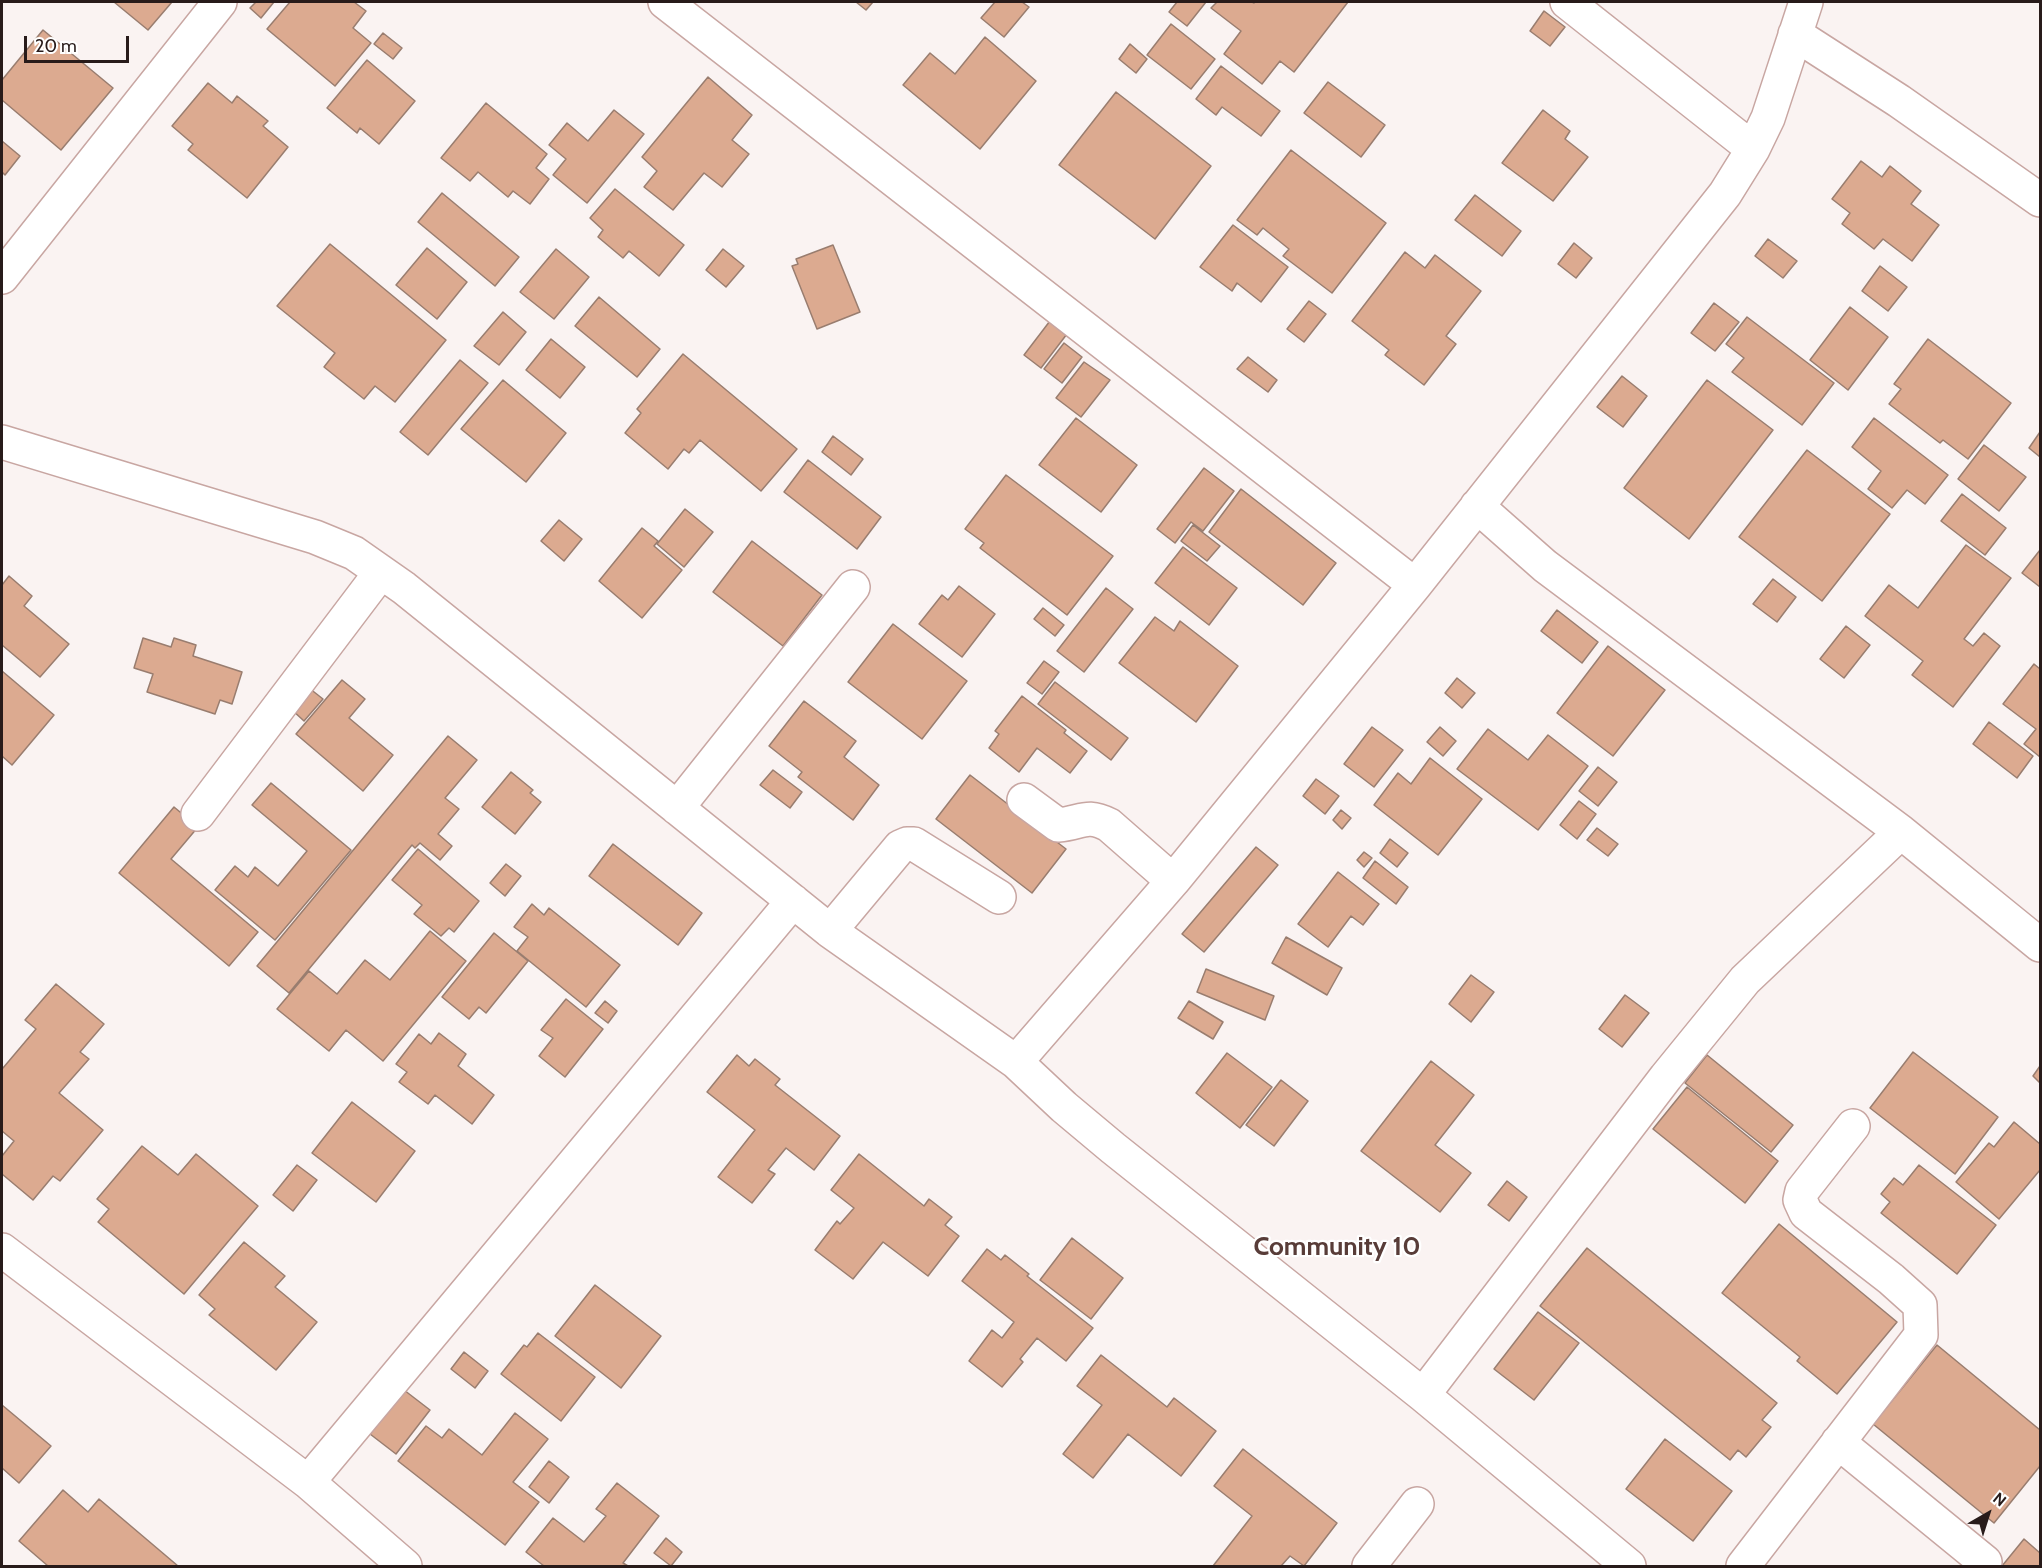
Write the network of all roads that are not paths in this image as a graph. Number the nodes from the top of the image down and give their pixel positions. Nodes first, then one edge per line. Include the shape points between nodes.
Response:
1 (220, 2) edge
2 (665, 2) edge
3 (1567, 2) edge
4 (1806, 2) edge
5 (1795, 34) junction
6 (1753, 149) junction
7 (2040, 200) edge
8 (2, 277) edge
9 (2, 442) edge
10 (1478, 506) junction
11 (381, 573) junction
12 (1414, 585) junction
13 (853, 587) dead end
14 (1024, 800) dead end
15 (677, 808) junction
16 (198, 814) dead end
17 (1901, 832) junction
18 (1173, 881) junction
19 (999, 897) dead end
20 (793, 901) junction
21 (830, 931) junction
22 (2040, 945) edge
23 (1016, 1062) junction
24 (1853, 1126) dead end
25 (2, 1250) edge
26 (1423, 1395) junction
27 (1838, 1442) junction
28 (308, 1482) junction
29 (1417, 1504) dead end
30 (1985, 1562) dead end
31 (405, 1566) edge
32 (1369, 1566) edge
33 (1629, 1566) edge
34 (1743, 1566) edge

1 - 8 street
2 - 12 street
3 - 6 street
4 - 5 street
5 - 6 street via 1768,118
5 - 7 street via 1899,100
6 - 10 street via 1725,194
9 - 11 street via 315,537 354,553
10 - 12 street
10 - 17 street via 1545,566
11 - 15 street
11 - 16 street
12 - 18 street
13 - 15 street
14 - 18 street via 1058,825 1098,819
15 - 20 street
17 - 22 street
17 - 26 street via 1745,981 1666,1077
18 - 23 street
19 - 21 street via 914,844 907,844 900,847
20 - 21 street
20 - 28 street
21 - 23 street
23 - 26 street via 1113,1148
24 - 27 street via 1802,1191 1800,1200 1806,1213 1920,1305 1921,1335
25 - 28 street
26 - 33 street
27 - 30 street
27 - 34 street
28 - 31 street
29 - 32 street

